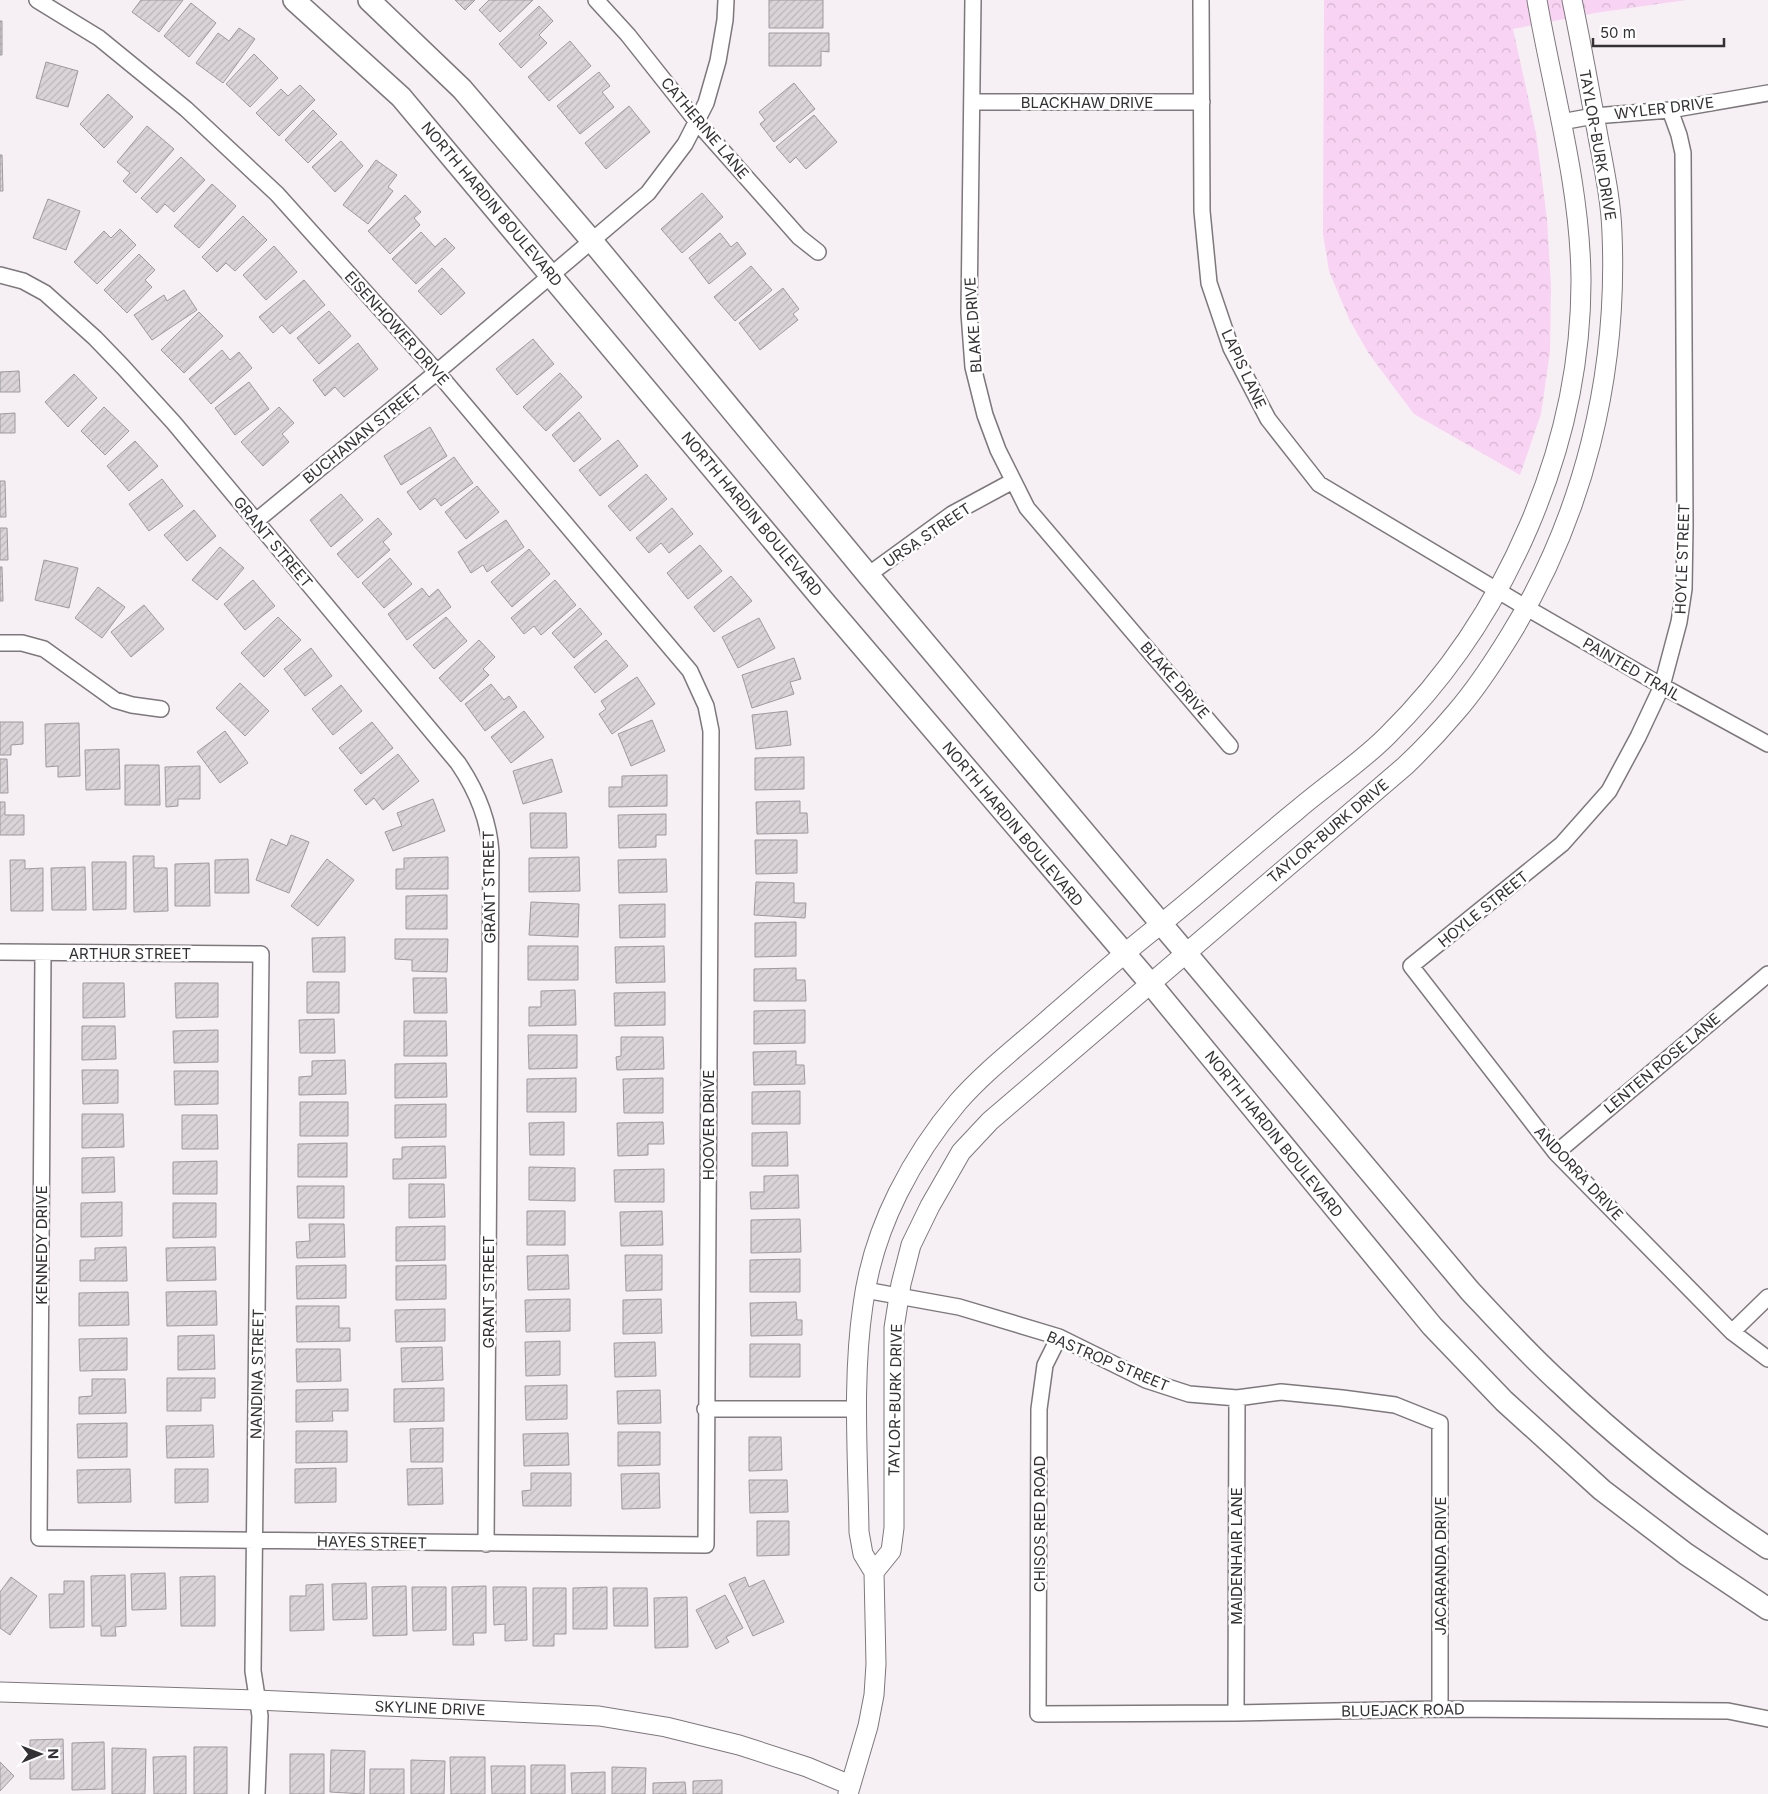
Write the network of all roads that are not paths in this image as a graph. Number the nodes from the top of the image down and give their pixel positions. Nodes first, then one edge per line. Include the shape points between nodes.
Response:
1 (37, 0) edge
2 (294, 0) edge
3 (369, 0) edge
4 (596, 0) edge
5 (726, 0) edge
6 (973, 0) edge
7 (1201, 0) edge
8 (1573, 6) edge
9 (1539, 7) edge
10 (1768, 93) edge
11 (972, 102) junction
12 (1202, 102) junction
13 (1670, 110) junction
14 (1594, 116) junction
15 (697, 122) junction
16 (1561, 122) junction
17 (592, 242) junction
18 (818, 252) dead end
19 (0, 275) edge
20 (552, 275) junction
21 (437, 372) junction
22 (1013, 481) junction
23 (256, 521) junction
24 (868, 575) junction
25 (1497, 590) junction
26 (1527, 608) junction
27 (0, 643) edge
28 (1662, 686) junction
29 (706, 706) joint
30 (161, 709) dead end
31 (1768, 744) edge
32 (1230, 746) dead end
33 (1161, 924) junction
34 (0, 952) edge
35 (1186, 952) junction
36 (43, 953) junction
37 (1124, 953) junction
38 (260, 954) joint
39 (1411, 966) joint
40 (1768, 974) edge
41 (1150, 984) junction
42 (1556, 1153) junction
43 (865, 1290) junction
44 (899, 1297) junction
45 (1768, 1297) edge
46 (1732, 1332) junction
47 (1059, 1337) junction
48 (1768, 1359) edge
49 (1237, 1398) junction
50 (705, 1409) junction
51 (858, 1409) junction
52 (1440, 1423) joint
53 (39, 1538) joint
54 (255, 1541) junction
55 (486, 1544) junction
56 (706, 1545) joint
57 (1768, 1548) edge
58 (874, 1572) junction
59 (1768, 1609) edge
60 (0, 1692) edge
61 (257, 1700) junction
62 (1440, 1709) junction
63 (1236, 1713) junction
64 (1038, 1714) joint
65 (1768, 1720) edge
66 (849, 1790) edge
67 (257, 1794) edge

1 - 21 street, EISENHOWER DRIVE via 99,38 186,109 277,194
2 - 20 main road, NORTH HARDIN BOULEVARD via 401,97
3 - 17 main road via 462,89
4 - 15 street, CATHERINE LANE
5 - 15 street, BUCHANAN STREET via 718,61 706,104
6 - 11 street, BLAKE DRIVE
7 - 12 street, LAPIS LANE
8 - 14 street, TAYLOR-BURK DRIVE
9 - 16 street
10 - 13 street, WYLER DRIVE
11 - 12 street, BLACKHAW DRIVE
11 - 22 street, BLAKE DRIVE via 969,313 973,367 985,415
12 - 25 street, LAPIS LANE via 1202,211 1210,283 1231,348 1268,419 1319,484
13 - 14 street, WYLER DRIVE
13 - 28 street, HOYLE STREET via 1683,153 1684,589
14 - 16 street, WYLER DRIVE
14 - 26 street, TAYLOR-BURK DRIVE via 1612,232 1607,366 1591,446 1574,501 1553,557
15 - 17 street, BUCHANAN STREET via 648,193
15 - 18 street, CATHERINE LANE via 799,237
16 - 25 street via 1579,238 1580,297 1576,351 1558,447 1524,535
17 - 20 street, BUCHANAN STREET
17 - 24 main road
19 - 23 street, GRANT STREET via 34,286 66,310 174,422
20 - 21 street, BUCHANAN STREET
20 - 37 main road, NORTH HARDIN BOULEVARD
21 - 23 street, BUCHANAN STREET
21 - 29 street, EISENHOWER DRIVE via 690,671
22 - 24 street, URSA STREET via 952,514
22 - 32 street, BLAKE DRIVE via 1027,508
23 - 55 street, GRANT STREET via 458,763 480,800 489,827 492,853
24 - 33 main road
25 - 26 street, PAINTED TRAIL
25 - 33 street via 1456,658 1387,736
26 - 28 street, PAINTED TRAIL
26 - 35 street, TAYLOR-BURK DRIVE via 1477,685 1431,740 1405,766
27 - 30 street via 22,643 44,649 115,700
28 - 31 street, PAINTED TRAIL
28 - 39 street, HOYLE STREET via 1608,791 1562,844
29 - 50 street, HOOVER DRIVE via 711,731
33 - 35 main road
33 - 37 street
34 - 36 street, ARTHUR STREET
35 - 41 street, TAYLOR-BURK DRIVE
35 - 57 main road via 1506,1330 1629,1445
36 - 38 street, ARTHUR STREET
36 - 53 street, KENNEDY DRIVE
37 - 41 main road, NORTH HARDIN BOULEVARD
37 - 43 street via 1007,1055 938,1126 897,1195 874,1255
38 - 54 street, NANDINA STREET
39 - 42 street, ANDORRA DRIVE
40 - 42 street, LENTEN ROSE LANE
41 - 44 street, TAYLOR-BURK DRIVE via 990,1121 961,1152 911,1245
41 - 59 main road, NORTH HARDIN BOULEVARD via 1432,1326 1504,1401 1645,1524
42 - 46 street, ANDORRA DRIVE
43 - 44 street, BASTROP STREET
43 - 51 street via 858,1342
44 - 47 street, BASTROP STREET via 959,1307
44 - 58 street, TAYLOR-BURK DRIVE via 894,1328 894,1528 891,1551
45 - 46 street
46 - 48 street, ANDORRA DRIVE
47 - 49 street, BASTROP STREET via 1146,1380 1189,1394
47 - 64 street, CHISOS RED ROAD via 1046,1365 1039,1409
49 - 52 street, BASTROP STREET via 1281,1392 1342,1398 1395,1405
49 - 63 street, MAIDENHAIR LANE
50 - 51 street
50 - 56 street, HOOVER DRIVE
51 - 58 street via 858,1532 863,1554
52 - 62 street, JACARANDA DRIVE
53 - 54 street, HAYES STREET
54 - 55 street, HAYES STREET
54 - 61 street, NANDINA STREET via 253,1671
55 - 56 street, HAYES STREET
58 - 66 street via 874,1695
60 - 61 street, SKYLINE DRIVE
61 - 66 street, SKYLINE DRIVE via 599,1716 666,1727 739,1745 807,1767
61 - 67 street, NANDINA STREET via 260,1716
62 - 63 street, BLUEJACK ROAD
62 - 65 street, BLUEJACK ROAD via 1728,1711
63 - 64 street, BLUEJACK ROAD

